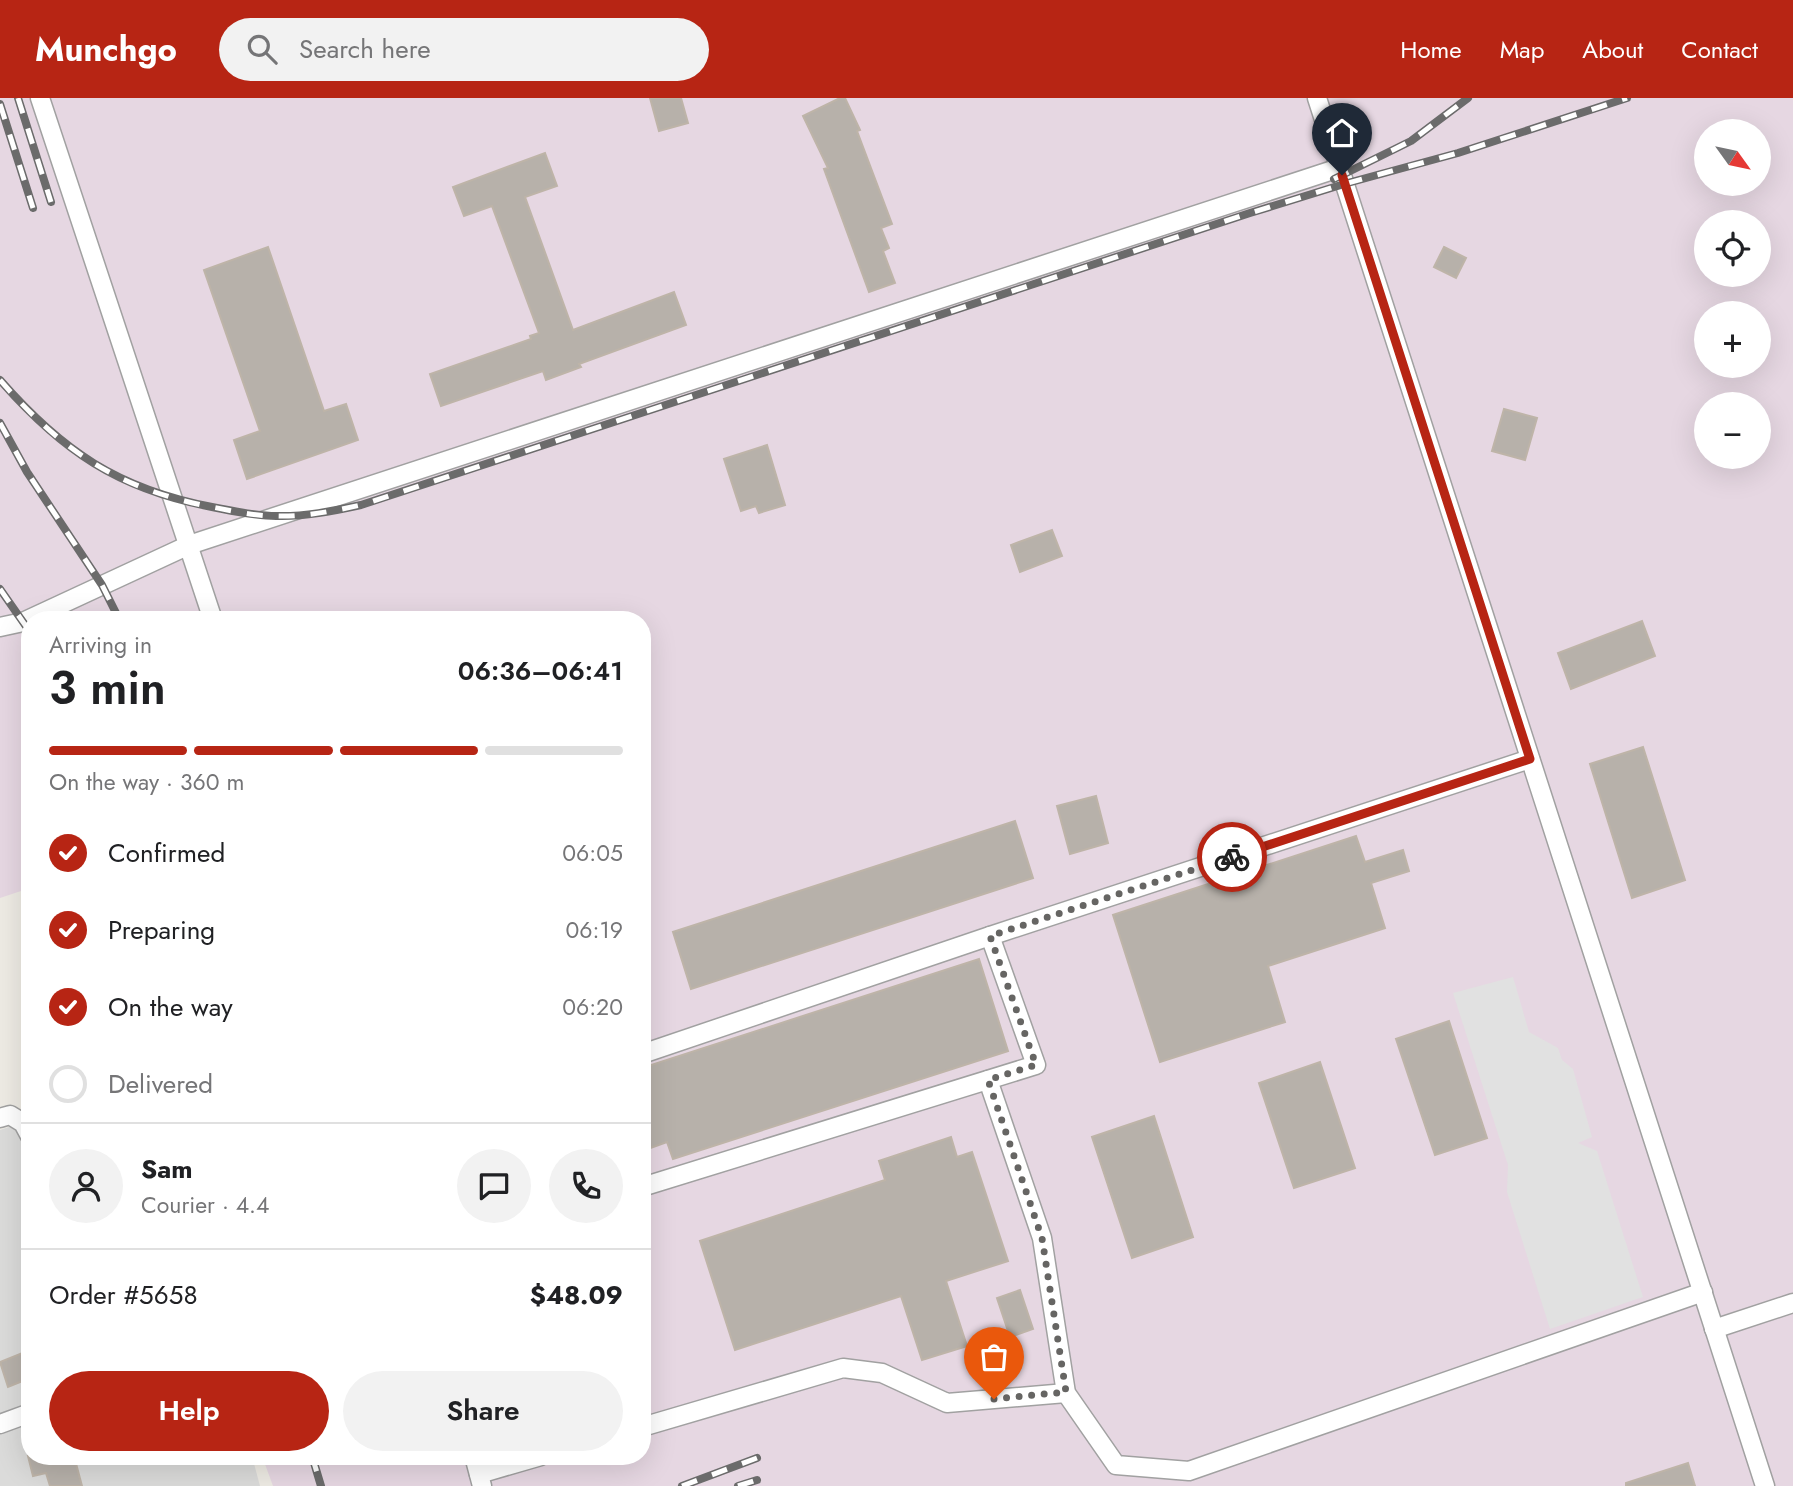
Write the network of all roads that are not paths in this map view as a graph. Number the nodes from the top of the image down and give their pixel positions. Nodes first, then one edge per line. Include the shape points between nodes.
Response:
1 (40, 98) edge
2 (1317, 98) edge
3 (1339, 168) junction
4 (189, 545) junction
5 (47, 611) edge
6 (210, 611) edge
7 (21, 622) edge
8 (0, 627) edge
9 (1530, 759) junction
10 (990, 936) junction
11 (651, 1051) edge
12 (988, 1080) junction
13 (651, 1184) edge
14 (1703, 1292) junction
15 (1793, 1303) edge
16 (1714, 1329) junction
17 (1066, 1392) junction
18 (21, 1416) edge
19 (0, 1424) edge
20 (651, 1424) edge
21 (518, 1465) edge
22 (481, 1480) edge
23 (1765, 1486) edge

1 - 4 street
2 - 3 street
3 - 4 street
3 - 9 street
4 - 5 street
4 - 6 street
7 - 8 street
9 - 10 street
9 - 14 street
10 - 11 street
10 - 12 street via 1036,1065
12 - 13 street
12 - 17 street via 1042,1238
14 - 16 street
14 - 17 street via 1189,1471 1116,1465
15 - 16 street
16 - 23 street
17 - 20 street via 947,1403 882,1373 843,1368
18 - 19 street
21 - 22 street

